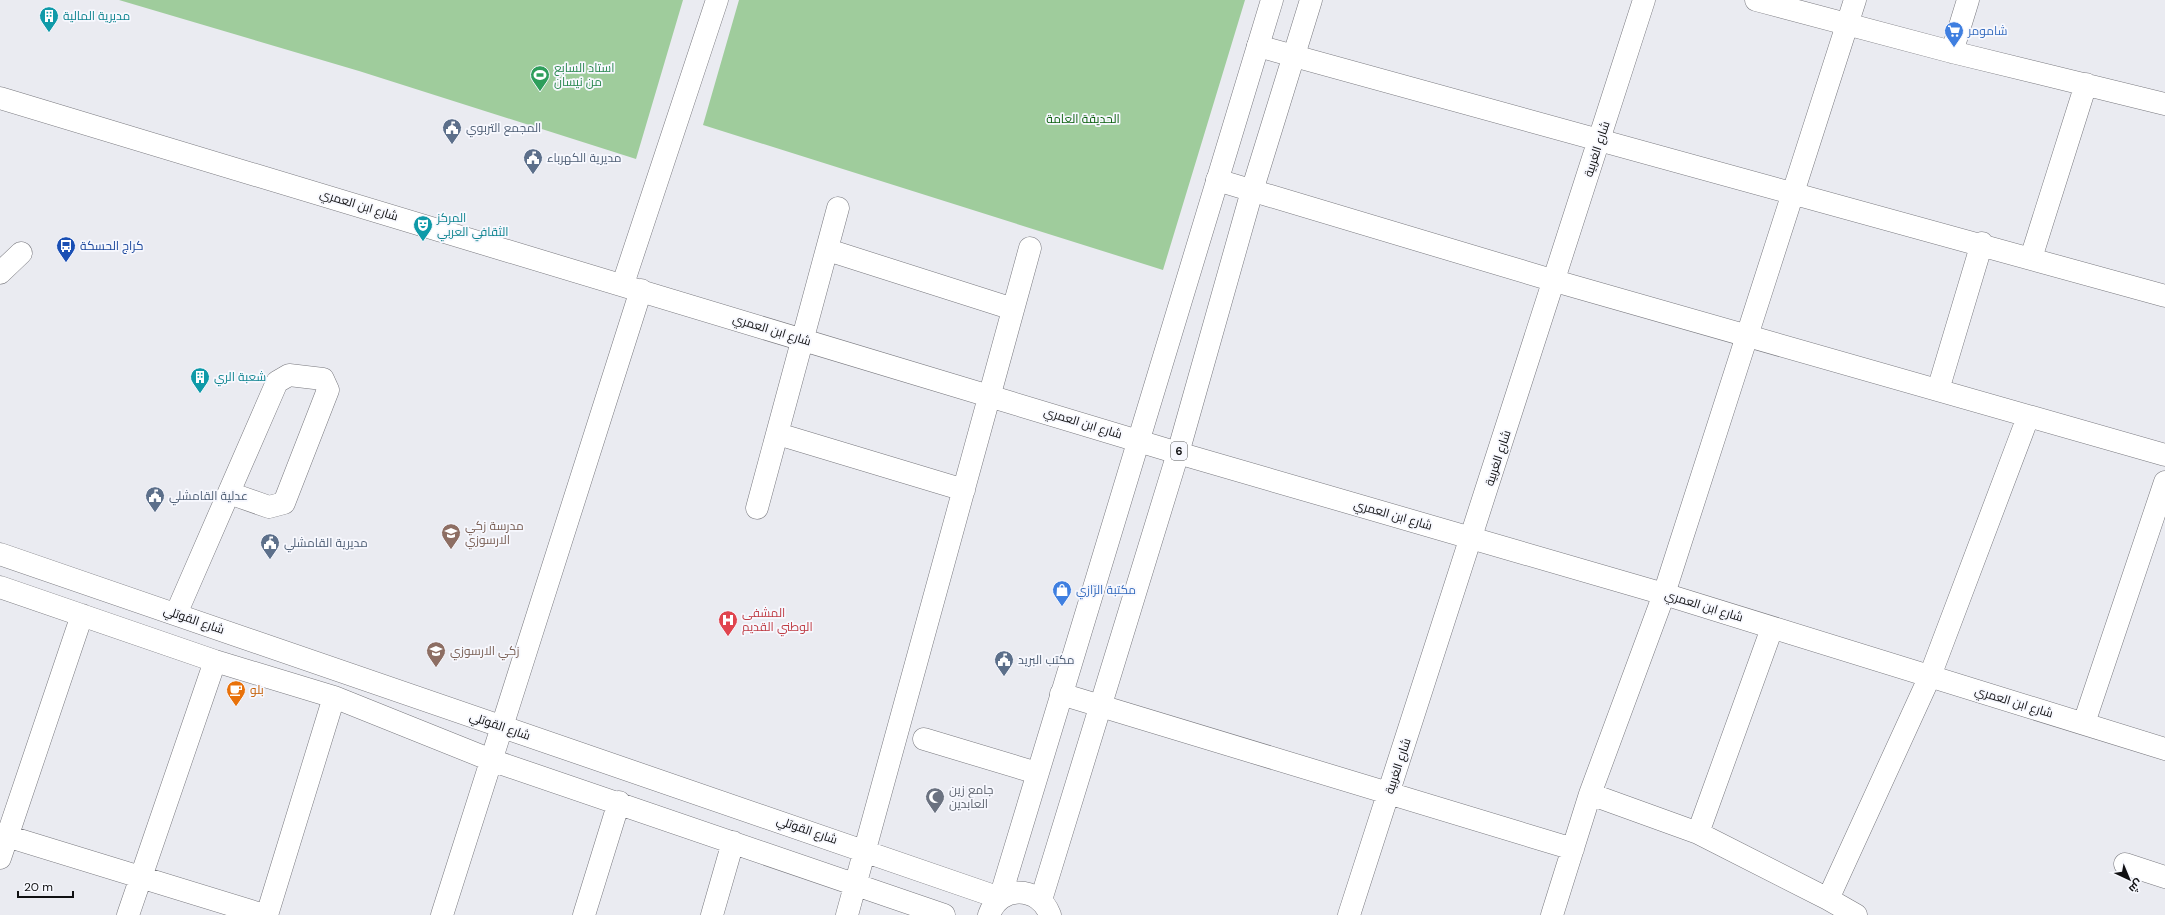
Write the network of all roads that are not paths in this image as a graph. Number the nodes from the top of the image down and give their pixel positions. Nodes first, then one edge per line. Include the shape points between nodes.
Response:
1 (717, 0) edge
2 (1272, 0) edge
3 (1311, 0) edge
4 (1644, 0) edge
5 (1756, 0) edge
6 (1855, 0) edge
7 (1968, 0) edge
8 (1847, 24) junction
9 (1258, 46) junction
10 (1952, 52) junction
11 (1294, 56) junction
12 (2086, 84) junction
13 (0, 98) edge
14 (2165, 104) edge
15 (1600, 140) junction
16 (1217, 180) junction
17 (1252, 191) junction
18 (1793, 194) junction
19 (838, 208) dead end
20 (1982, 243) junction
21 (1030, 248) dead end
22 (828, 250) junction
23 (21, 253) dead end
24 (2031, 258) junction
25 (0, 273) edge
26 (1555, 281) junction
27 (632, 287) junction
28 (2165, 296) edge
29 (1013, 309) junction
30 (1747, 336) junction
31 (803, 340) junction
32 (1938, 390) junction
33 (990, 395) junction
34 (2028, 417) junction
35 (778, 434) junction
36 (1138, 440) junction
37 (1178, 453) junction
38 (2165, 455) edge
39 (2165, 482) edge
40 (964, 490) junction
41 (228, 493) junction
42 (757, 508) dead end
43 (1472, 538) junction
44 (0, 554) edge
45 (0, 586) edge
46 (1664, 594) junction
47 (176, 614) junction
48 (82, 615) junction
49 (1772, 628) junction
50 (214, 661) junction
51 (1930, 676) junction
52 (1061, 694) junction
53 (334, 697) junction
54 (1099, 706) junction
55 (2084, 723) junction
56 (501, 726) junction
57 (924, 739) dead end
58 (2165, 749) edge
59 (491, 760) junction
60 (1037, 773) junction
61 (1389, 793) junction
62 (1590, 794) junction
63 (619, 802) junction
64 (1698, 833) junction
65 (3, 835) edge
66 (733, 842) junction
67 (1573, 849) junction
68 (864, 850) junction
69 (0, 858) edge
70 (2125, 864) dead end
71 (140, 877) junction
72 (2165, 877) edge
73 (855, 884) junction
74 (1828, 898) junction
75 (994, 906) edge
76 (1046, 907) edge
77 (128, 915) edge
78 (265, 915) edge
79 (442, 915) edge
80 (584, 915) edge
81 (712, 915) edge
82 (846, 915) edge
83 (944, 915) edge
84 (1349, 915) edge
85 (1552, 915) edge
86 (1856, 915) edge

1 - 27 main road
2 - 9 main road
3 - 11 main road, 6
4 - 15 main road, شارع الغربية
5 - 8 main road
6 - 8 main road
7 - 10 main road
8 - 10 main road
8 - 18 main road
9 - 11 main road
9 - 16 main road
10 - 12 main road
11 - 15 main road
11 - 17 main road, 6
12 - 14 main road
12 - 24 main road
13 - 27 main road, شارع ابن العمري
15 - 18 main road
15 - 26 main road, شارع الغربية
16 - 17 main road
16 - 36 main road
17 - 26 main road
17 - 37 main road, 6
18 - 20 main road
18 - 30 main road
19 - 22 main road
20 - 24 main road
20 - 32 main road
21 - 29 main road
22 - 29 main road
22 - 31 main road
23 - 25 main road
24 - 28 main road
26 - 30 main road
26 - 43 main road, شارع الغربية
27 - 31 main road, شارع ابن العمري
27 - 56 main road
29 - 33 main road
30 - 32 main road
30 - 46 main road
31 - 33 main road, شارع ابن العمري
31 - 35 main road
32 - 34 main road
33 - 36 main road, شارع ابن العمري
33 - 40 main road
34 - 38 main road
34 - 51 main road
35 - 40 main road
35 - 42 main road
36 - 37 main road, شارع ابن العمري
36 - 52 main road
37 - 43 main road, شارع ابن العمري
37 - 54 main road, 6
39 - 55 main road
40 - 68 main road
41 - 41 main road via 277,382 290,374 323,379 328,390 284,503 269,508
41 - 47 main road
43 - 46 main road, شارع ابن العمري
43 - 61 main road, شارع الغربية
44 - 47 main road, شارع القوتلي
45 - 48 main road
46 - 49 main road, شارع ابن العمري
46 - 62 main road
47 - 56 main road, شارع القوتلي
48 - 50 main road
48 - 65 main road
49 - 51 main road, شارع ابن العمري
49 - 64 main road
50 - 53 main road
50 - 71 main road
51 - 55 main road, شارع ابن العمري
51 - 74 main road
52 - 54 main road
52 - 60 main road
53 - 59 main road
53 - 78 main road
54 - 61 main road
54 - 76 main road, 6
55 - 58 main road, شارع ابن العمري
56 - 59 main road
56 - 68 main road, شارع القوتلي
57 - 60 main road
59 - 63 main road
59 - 79 main road
60 - 75 main road
61 - 67 main road
61 - 84 main road, شارع الغربية
62 - 64 main road
62 - 67 main road
63 - 66 main road
63 - 80 main road
64 - 74 main road
65 - 69 main road
65 - 71 main road
66 - 73 main road
66 - 81 main road
67 - 85 main road
68 - 73 main road
68 - 75 main road, شارع القوتلي
70 - 72 main road
71 - 77 main road
71 - 78 main road
73 - 82 main road
73 - 83 main road
74 - 86 main road
75 - 76 main road via 1010,893 1021,891 1032,894

